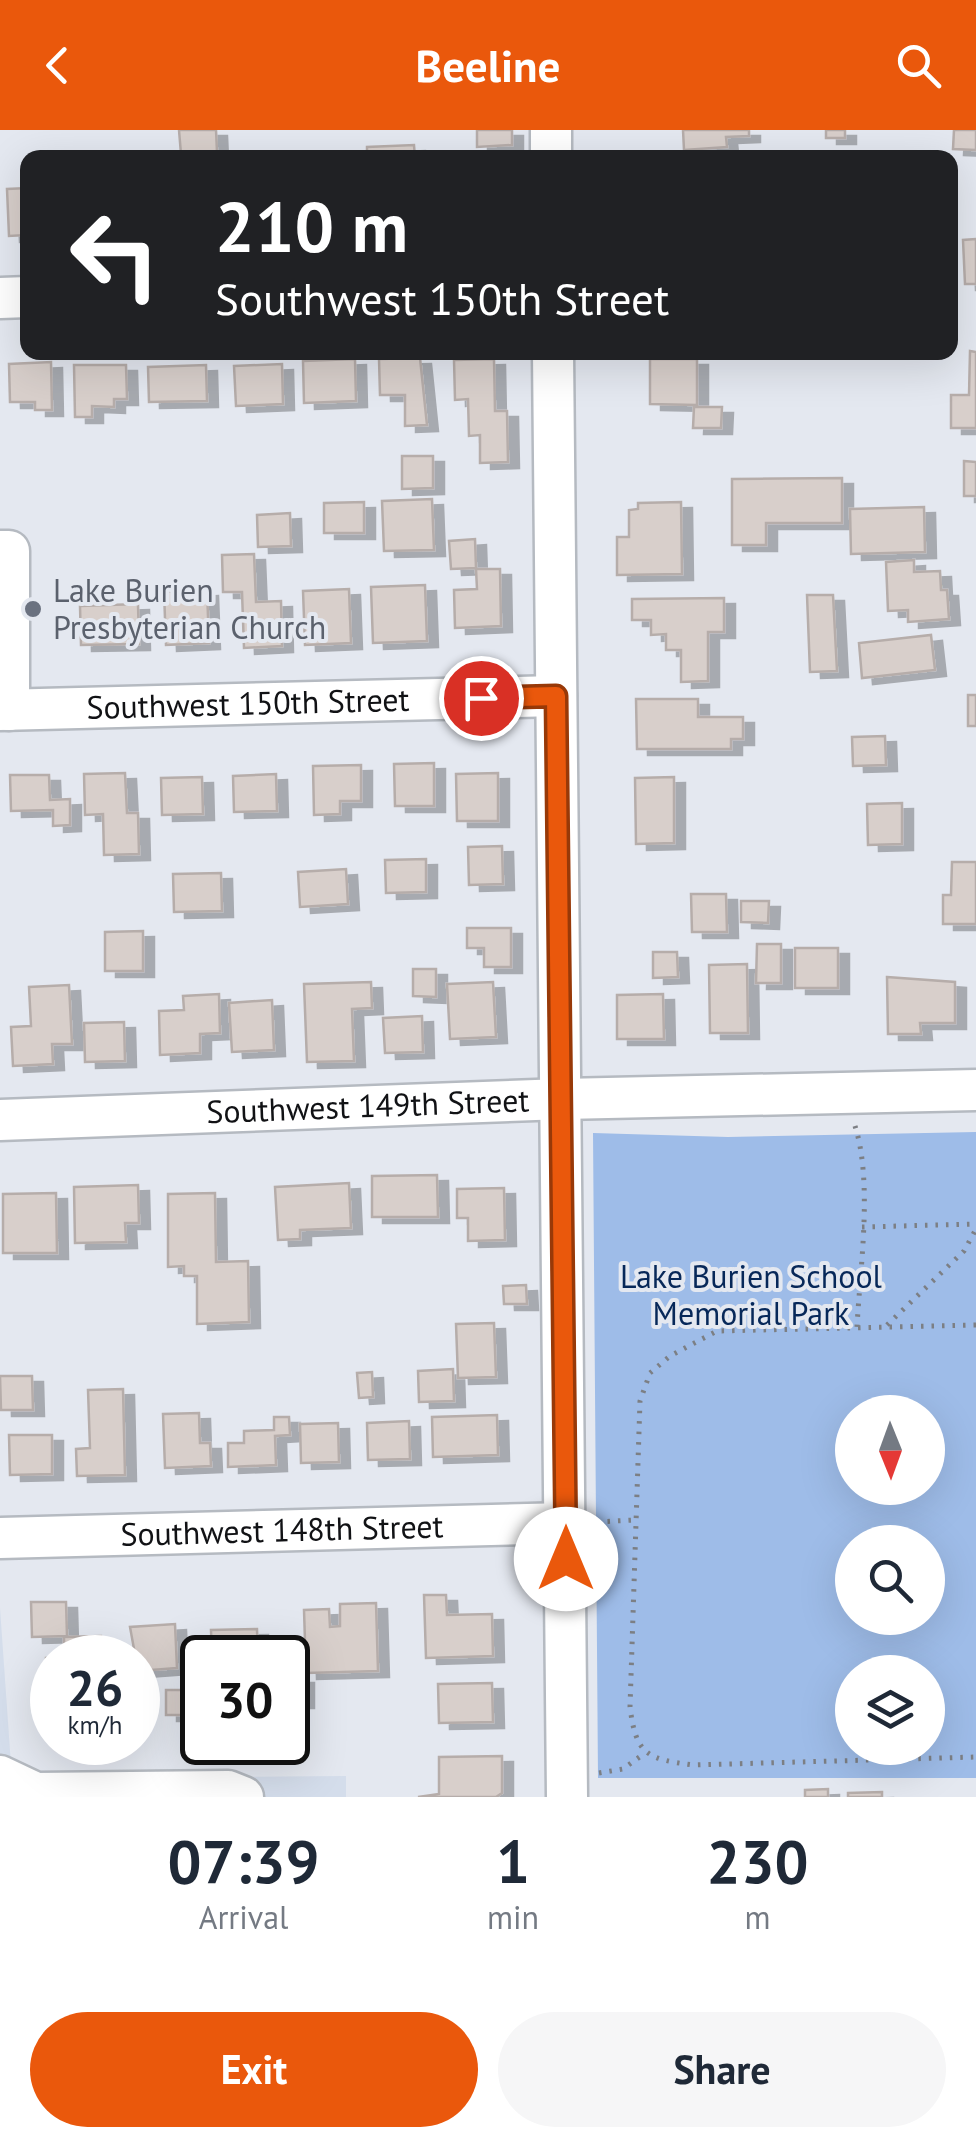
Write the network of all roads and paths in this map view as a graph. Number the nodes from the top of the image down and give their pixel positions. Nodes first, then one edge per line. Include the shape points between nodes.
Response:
1 (552, 360) edge
2 (0, 552) edge
3 (556, 696) junction
4 (4, 710) edge
5 (976, 1090) edge
6 (844, 1092) junction
7 (563, 1099) junction
8 (0, 1120) edge
9 (976, 1226) edge
10 (862, 1227) junction
11 (976, 1325) edge
12 (886, 1326) junction
13 (858, 1328) junction
14 (566, 1523) junction
15 (0, 1538) edge
16 (645, 1753) junction
17 (976, 1757) edge
18 (0, 1776) edge
19 (567, 1785) edge
20 (243, 1797) edge

1 - 3 street
2 - 4 street via 9,552
3 - 4 street, Southwest 150th Street
3 - 7 street
5 - 6 street, Southwest 149th Street
6 - 7 street, Southwest 149th Street
6 - 10 path via 860,1141
7 - 8 street, Southwest 149th Street
7 - 14 street
9 - 10 path
9 - 12 path via 964,1251
10 - 13 path
11 - 12 path
12 - 13 path
13 - 16 path via 718,1331 650,1374 640,1400 630,1706
14 - 15 street, Southwest 148th Street
14 - 19 street
16 - 17 path via 693,1765
16 - 19 path via 613,1772
18 - 20 street via 36,1793 228,1791

